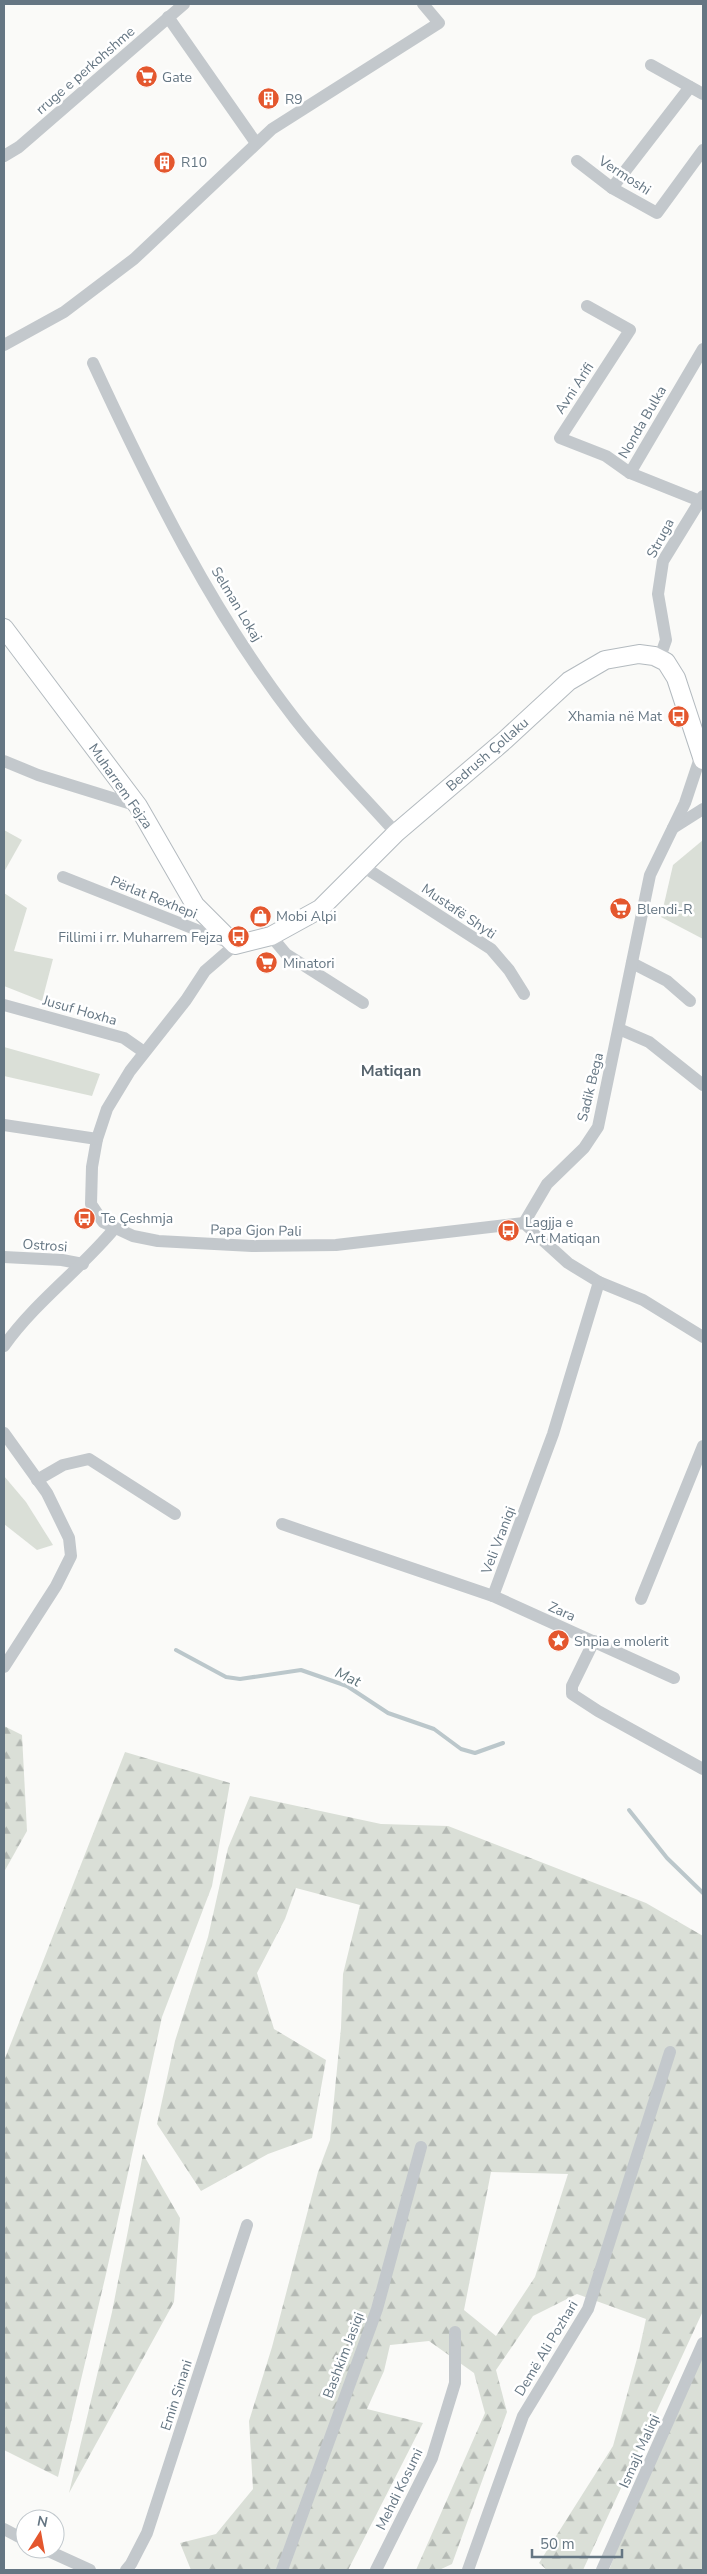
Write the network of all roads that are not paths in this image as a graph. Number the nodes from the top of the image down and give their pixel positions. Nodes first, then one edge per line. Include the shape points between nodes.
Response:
1 (184, 4) edge
2 (422, 4) edge
3 (168, 18) junction
4 (651, 65) dead end
5 (690, 87) junction
6 (703, 94) edge
7 (256, 143) junction
8 (703, 150) edge
9 (4, 156) edge
10 (576, 161) dead end
11 (612, 188) junction
12 (587, 306) dead end
13 (4, 346) edge
14 (703, 348) edge
15 (93, 363) dead end
16 (630, 473) junction
17 (701, 498) edge
18 (4, 628) edge
19 (660, 657) junction
20 (702, 757) edge
21 (4, 760) edge
22 (138, 806) junction
23 (703, 809) edge
24 (673, 828) junction
25 (396, 833) junction
26 (364, 867) junction
27 (63, 877) dead end
28 (271, 936) junction
29 (234, 945) junction
30 (632, 963) junction
31 (524, 994) dead end
32 (690, 1001) dead end
33 (363, 1002) dead end
34 (4, 1005) edge
35 (619, 1029) junction
36 (144, 1052) junction
37 (703, 1085) edge
38 (4, 1125) edge
39 (97, 1139) junction
40 (524, 1224) junction
41 (114, 1228) junction
42 (4, 1257) edge
43 (83, 1264) junction
44 (599, 1282) junction
45 (703, 1337) edge
46 (4, 1346) edge
47 (4, 1433) edge
48 (703, 1446) edge
49 (37, 1480) junction
50 (175, 1514) dead end
51 (282, 1524) dead end
52 (493, 1596) junction
53 (641, 1599) dead end
54 (594, 1641) junction
55 (4, 1667) edge
56 (674, 1678) dead end
57 (703, 1769) edge
58 (670, 2052) dead end
59 (421, 2147) dead end
60 (247, 2225) dead end
61 (455, 2332) dead end
62 (703, 2343) edge
63 (65, 2559) edge
64 (90, 2570) edge
65 (126, 2570) edge
66 (282, 2570) edge
67 (376, 2570) edge
68 (468, 2570) edge
69 (602, 2570) edge

1 - 3 street, rruge e perkohshme
2 - 7 street via 439,23 294,113
3 - 7 street
3 - 9 street, rruge e perkohshme via 19,147
4 - 5 street
5 - 6 street
5 - 11 street
7 - 13 street via 134,259 64,312
8 - 11 street, Vermoshi via 657,213
10 - 11 street, Vermoshi
12 - 16 street, Avni Arifi via 630,330 560,438 606,456
14 - 16 street, Nonda Bulka
15 - 25 street, Selman Lokaj via 132,448 216,601 253,661 296,720
16 - 17 street, Nonda Bulka
17 - 19 street, Struga via 667,552 660,572 658,594 666,640
18 - 22 street, Muharrem Fejza
19 - 20 street via 672,668
19 - 25 street, Bedrush Çollaku via 639,654 612,657 576,676
20 - 24 street, Sadik Bega
21 - 22 street via 38,775
22 - 29 street, Muharrem Fejza via 195,904
23 - 24 street
24 - 30 street, Sadik Bega via 650,875
25 - 26 street, Bedrush Çollaku
26 - 28 street, Bedrush Çollaku via 320,908
26 - 31 street, Mustafë Shyti via 490,949
27 - 29 street, Përlat Rexhepi
28 - 29 street, Bedrush Çollaku
28 - 33 street via 286,954
29 - 36 street, Papa Gjon Pali via 205,971
30 - 32 street via 667,981
30 - 35 street, Sadik Bega
34 - 36 street, Jusuf Hoxha via 124,1038
35 - 37 street via 649,1042
35 - 40 street, Sadik Bega via 598,1127 584,1148 547,1184
36 - 39 street, Papa Gjon Pali via 107,1109
38 - 39 street
39 - 41 street, Papa Gjon Pali via 91,1204 103,1222
40 - 41 street, Papa Gjon Pali via 317,1246 158,1241
40 - 44 street via 568,1263
41 - 43 street
42 - 43 street, Ostrosi
43 - 46 street via 36,1308
44 - 45 street via 643,1300
44 - 52 street, Veli Vraniqi via 554,1434
47 - 49 street
48 - 53 street
49 - 50 street via 63,1465 89,1458
49 - 55 street via 69,1538 71,1556
51 - 52 street, Veli Vraniqi
52 - 54 street, Zara
54 - 56 street, Zara
54 - 57 street via 572,1686 572,1694
58 - 68 street, Demë Ali Pozhari via 588,2308 523,2416
59 - 66 street, Bashkim Jasiqi via 377,2309
60 - 65 street, Emin Sinani via 147,2533
61 - 67 street, Mehdi Kosumi via 455,2383 432,2458
62 - 69 street, Ismajl Maliqi
63 - 64 street

